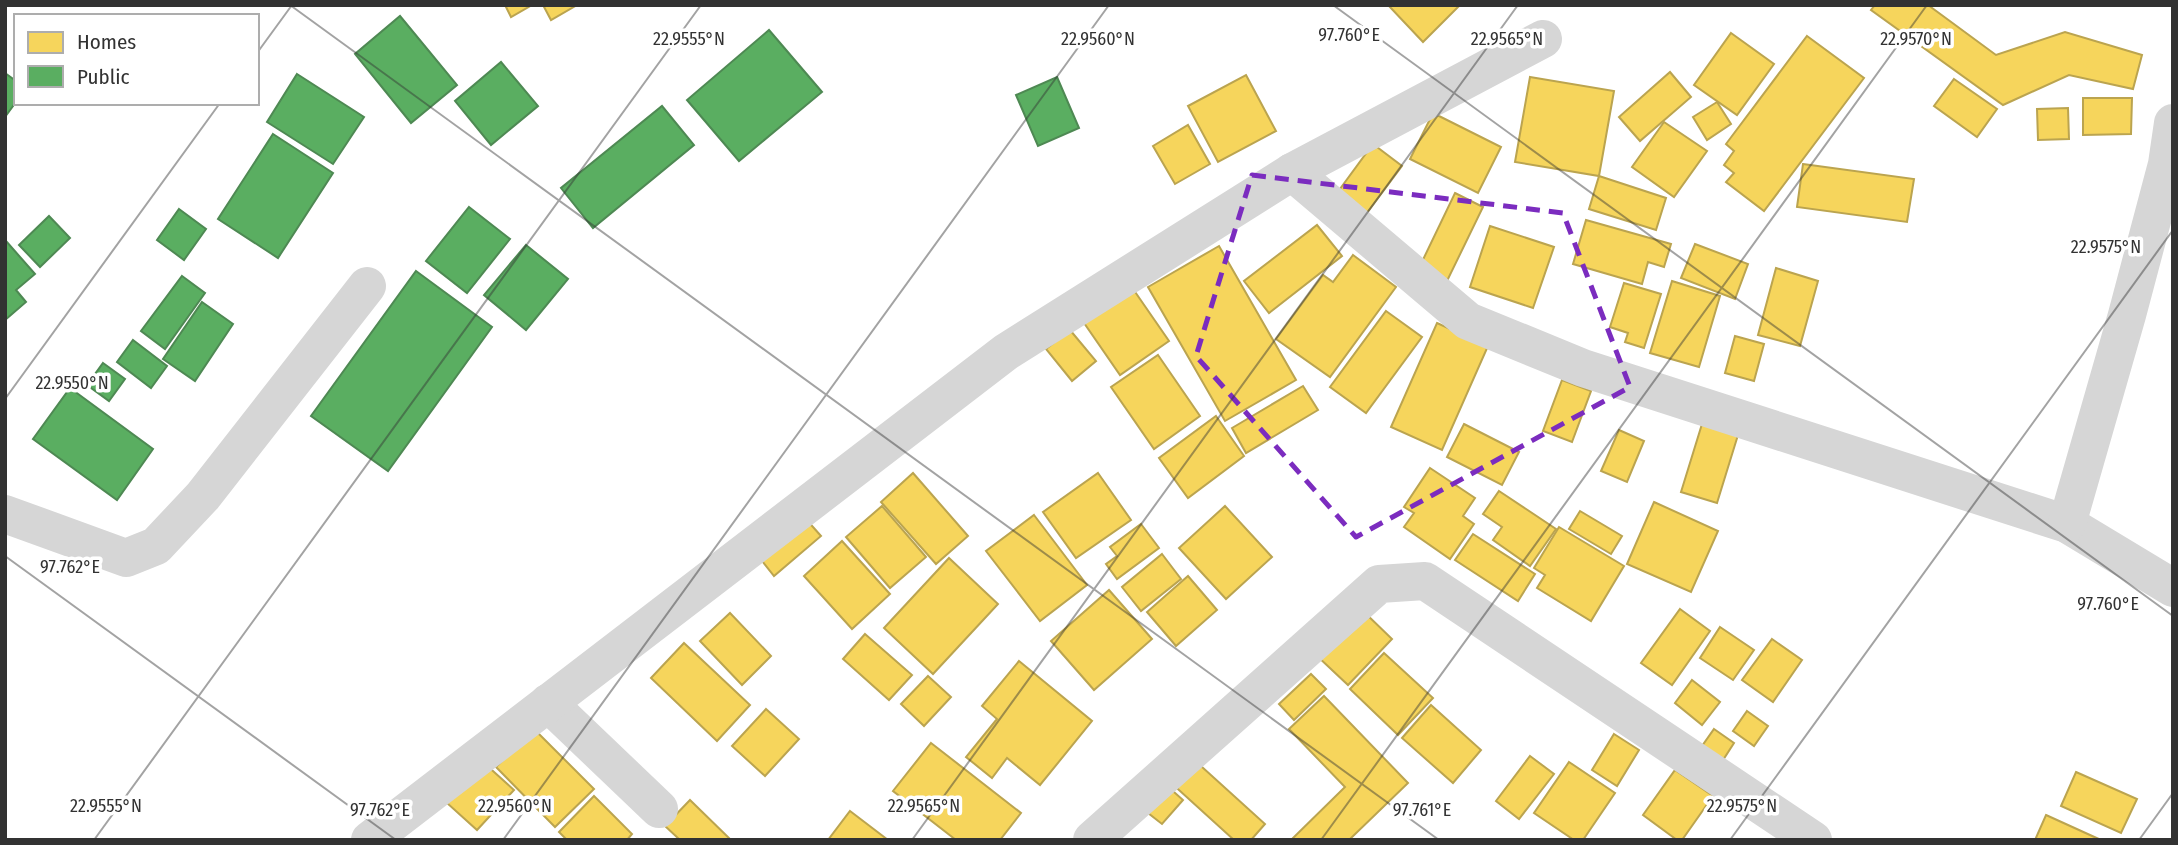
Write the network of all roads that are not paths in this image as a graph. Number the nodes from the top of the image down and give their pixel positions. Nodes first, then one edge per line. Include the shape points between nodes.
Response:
1 (1543, 39) dead end
2 (2173, 123) edge
3 (1292, 172) junction
4 (367, 286) dead end
5 (5, 514) edge
6 (2067, 524) junction
7 (2173, 588) edge
8 (548, 703) junction
9 (659, 809) dead end
10 (369, 840) edge
11 (1092, 840) edge
12 (1813, 840) edge

1 - 3 street
2 - 6 street via 2127,315
3 - 6 street via 1468,321 1583,368
3 - 8 street via 1006,352
4 - 5 street via 203,496 156,546 126,558
6 - 7 street
8 - 9 street
8 - 10 street
11 - 12 street via 1378,584 1425,581

